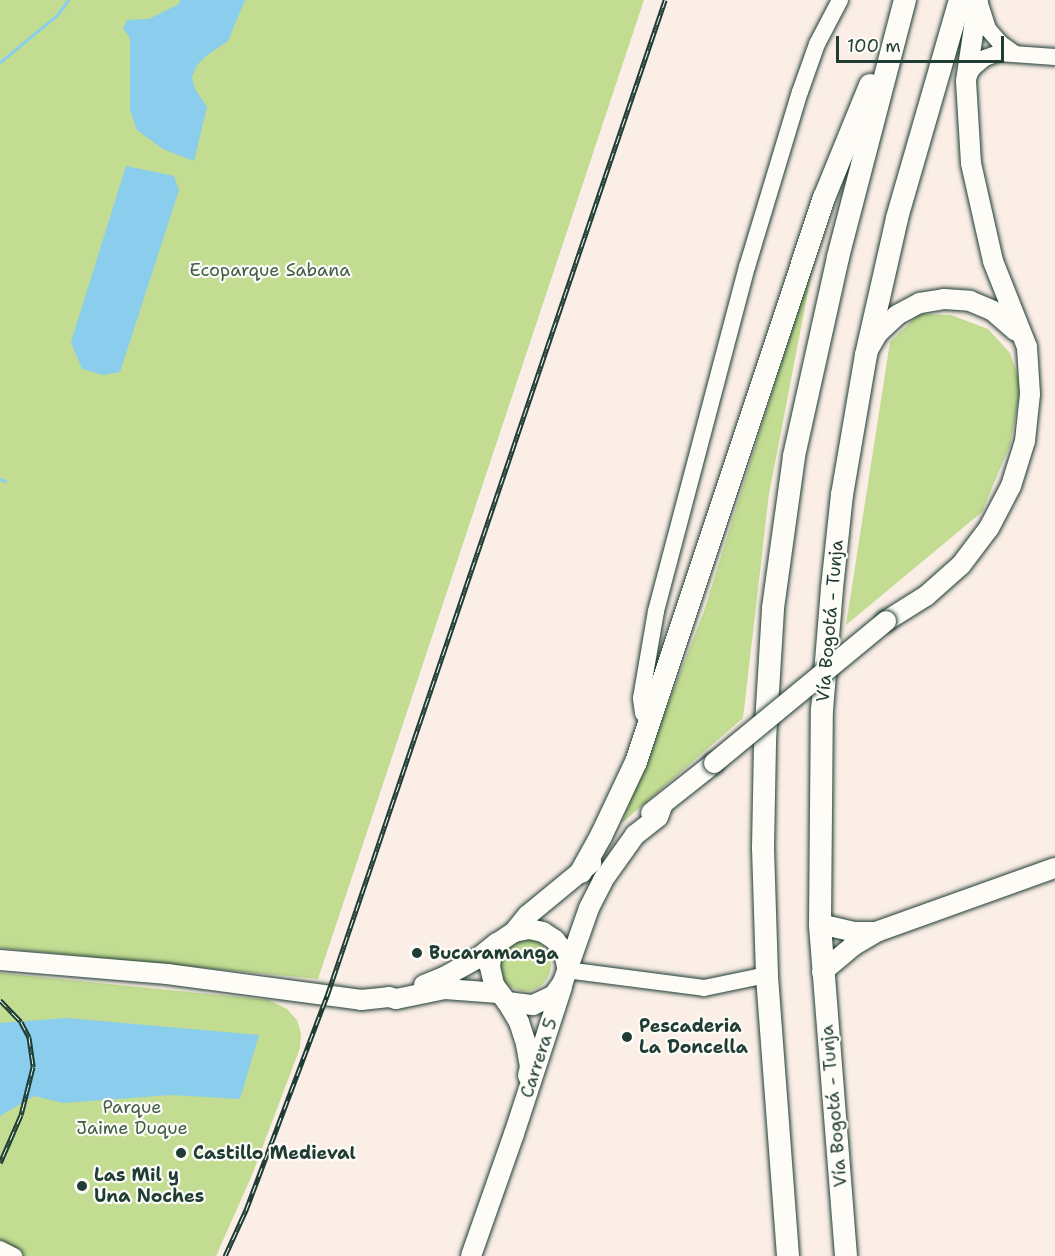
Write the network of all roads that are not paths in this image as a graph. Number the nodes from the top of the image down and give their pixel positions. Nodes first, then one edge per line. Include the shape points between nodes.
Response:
1 (840, 0) edge
2 (904, 0) edge
3 (960, 0) edge
4 (979, 0) edge
5 (1014, 53) junction
6 (1055, 57) edge
7 (966, 81) junction
8 (1027, 347) junction
9 (866, 354) junction
10 (650, 723) junction
11 (662, 806) junction
12 (1055, 868) edge
13 (581, 872) junction
14 (820, 924) junction
15 (876, 932) junction
16 (507, 937) junction
17 (0, 960) edge
18 (822, 972) junction
19 (565, 973) junction
20 (767, 975) junction
21 (389, 997) junction
22 (503, 998) junction
23 (514, 1134) junction
24 (0, 1250) edge
25 (14, 1256) edge
26 (471, 1256) edge
27 (788, 1256) edge
28 (846, 1256) edge

1 - 10 street via 817,45 800,92 740,290 656,611 641,698 643,713
2 - 10 highway via 824,198
2 - 20 highway via 838,257 794,456 773,608 765,741
3 - 9 highway, Vía Bogotá - Tunja via 900,207
4 - 5 street via 988,29
4 - 7 main road
5 - 6 street
5 - 7 street via 985,58
7 - 8 main road via 971,163 980,213 993,261
8 - 9 main road via 1013,326 993,311 970,301 945,299 920,303 897,315 878,333
8 - 11 main road, bridge via 1030,394 1025,441 1011,486 995,517 961,565 926,596 886,621
9 - 14 highway, Vía Bogotá - Tunja via 842,495 830,604 822,710
10 - 13 highway via 620,799
11 - 13 main road
11 - 19 main road, Carrera 5 via 658,817 635,835 603,880
12 - 15 main road
13 - 16 main road
14 - 15 main road
14 - 18 highway, Vía Bogotá - Tunja
15 - 18 main road
16 - 19 main road via 529,929 550,936 564,952
16 - 21 main road via 444,977
16 - 22 main road via 491,958 490,967
17 - 21 main road via 167,974 361,1000
18 - 28 highway, Vía Bogotá - Tunja
19 - 20 street via 704,988
19 - 22 main road via 554,995 541,1004 525,1005
19 - 23 main road, Carrera 5
20 - 27 highway
21 - 22 main road via 445,989
22 - 23 main road, Carrera 5 via 519,1022 530,1067
23 - 26 main road, Carrera 5
24 - 25 street

